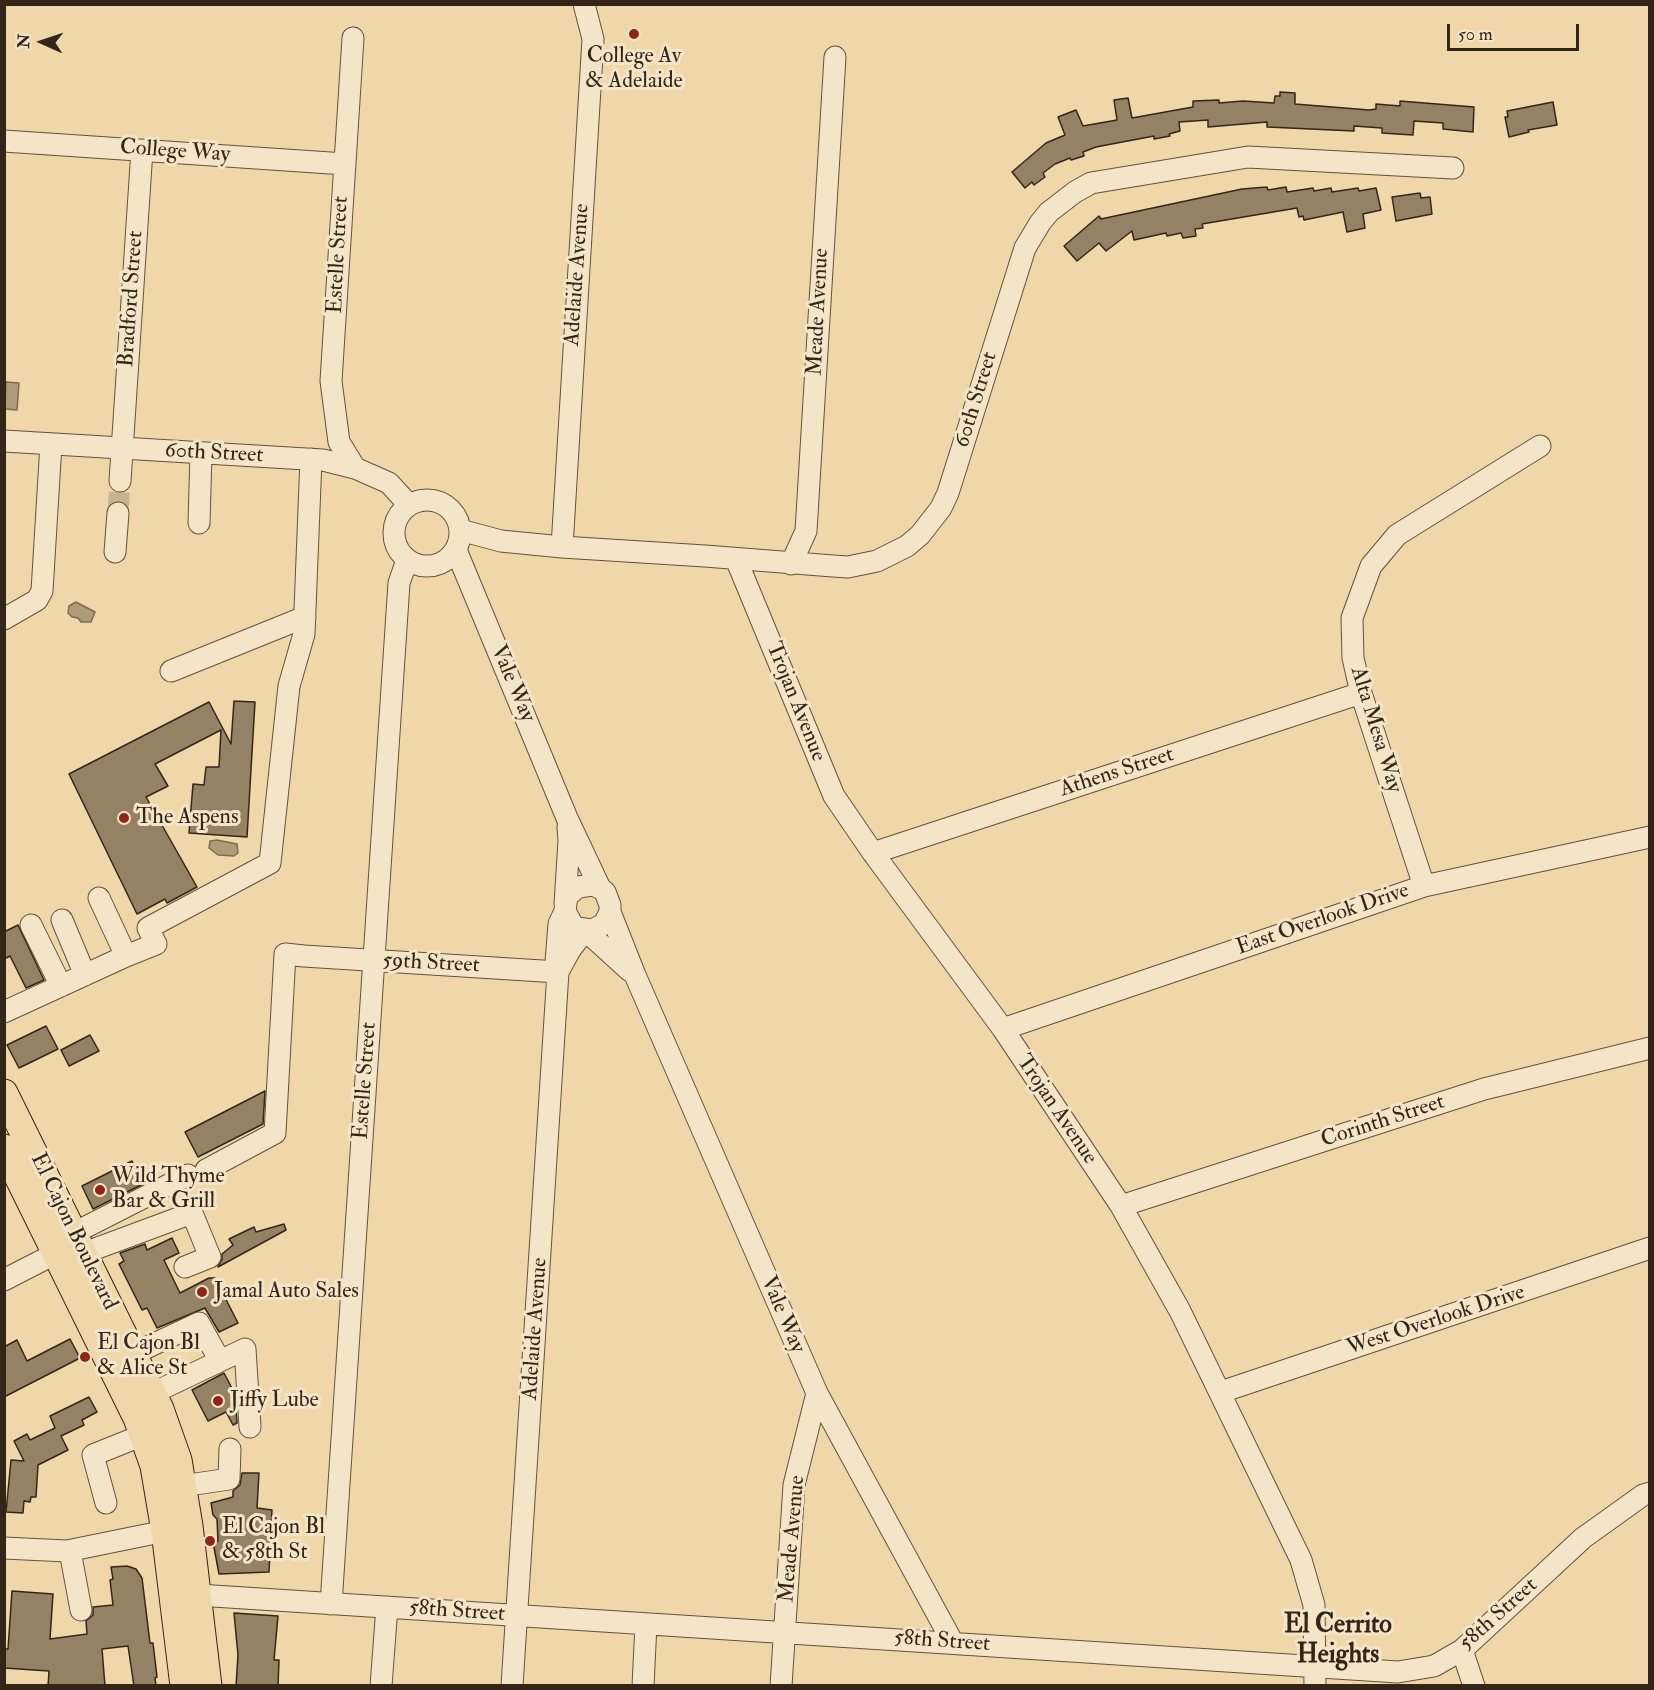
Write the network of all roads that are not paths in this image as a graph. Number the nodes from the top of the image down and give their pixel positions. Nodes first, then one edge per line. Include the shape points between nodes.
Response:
1 (584, 4) edge
2 (353, 38) dead end
3 (835, 57) dead end
4 (4, 141) edge
5 (142, 150) junction
6 (345, 164) junction
7 (1453, 168) dead end
8 (4, 441) edge
9 (51, 444) junction
10 (1540, 446) dead end
11 (122, 448) junction
12 (201, 453) junction
13 (310, 459) junction
14 (355, 468) junction
15 (120, 481) tunnel mouth
16 (409, 505) junction
17 (118, 513) tunnel mouth
18 (200, 523) dead end
19 (458, 540) junction
20 (562, 547) junction
21 (116, 552) dead end
22 (736, 559) junction
23 (407, 560) junction
24 (791, 564) junction
25 (305, 617) junction
26 (4, 619) edge
27 (171, 671) dead end
28 (1361, 693) junction
29 (567, 818) junction
30 (1650, 837) edge
31 (873, 853) junction
32 (1424, 886) junction
33 (600, 888) junction
34 (99, 898) dead end
35 (565, 907) junction
36 (610, 912) junction
37 (62, 920) dead end
38 (31, 925) dead end
39 (585, 930) junction
40 (126, 956) junction
41 (374, 961) junction
42 (558, 972) junction
43 (85, 975) junction
44 (635, 975) junction
45 (61, 986) junction
46 (4, 1012) edge
47 (1003, 1029) junction
48 (1650, 1048) edge
49 (4, 1093) edge
50 (5, 1149) edge
51 (1121, 1206) junction
52 (73, 1245) junction
53 (1650, 1248) edge
54 (185, 1267) dead end
55 (4, 1280) edge
56 (134, 1354) junction
57 (220, 1361) junction
58 (1221, 1392) junction
59 (153, 1393) junction
60 (817, 1393) junction
61 (250, 1427) dead end
62 (143, 1435) junction
63 (230, 1449) dead end
64 (182, 1486) junction
65 (1650, 1493) edge
66 (106, 1503) dead end
67 (177, 1529) junction
68 (4, 1548) edge
69 (70, 1551) junction
70 (185, 1595) junction
71 (331, 1604) junction
72 (387, 1607) junction
73 (81, 1610) dead end
74 (517, 1616) junction
75 (646, 1624) junction
76 (785, 1632) junction
77 (952, 1643) junction
78 (1462, 1650) junction
79 (1315, 1676) edge
80 (184, 1686) edge
81 (208, 1686) edge
82 (381, 1686) edge
83 (512, 1686) edge
84 (643, 1686) edge
85 (781, 1686) edge
86 (1474, 1686) edge

1 - 20 street, Adelaide Avenue via 593,39
2 - 6 street, Estelle Street
3 - 24 street, Meade Avenue via 807,531
4 - 5 street, College Way
5 - 6 street, College Way
5 - 11 street, Bradford Street
6 - 14 street, Estelle Street via 331,381 339,442
7 - 24 street, 60th Street via 1248,157 1091,183 1075,192 1049,212 1025,248 948,493 931,522 907,546 877,561 848,567
8 - 9 street, 60th Street
9 - 11 street, 60th Street
9 - 26 street via 42,591 37,600
10 - 28 street, Alta Mesa Way via 1397,535 1371,566 1352,618 1353,658
11 - 12 street, 60th Street
11 - 15 street, Bradford Street
12 - 13 street, 60th Street
12 - 18 street
13 - 14 street, 60th Street
13 - 25 street
14 - 16 street, 60th Street via 388,483
16 - 19 street via 425,500 441,503 454,514
16 - 23 street via 398,517 394,532 397,547
17 - 21 street
19 - 20 street, 60th Street
19 - 23 street via 442,563 424,566
19 - 29 street, Vale Way
20 - 22 street, 60th Street
22 - 24 street, 60th Street
22 - 31 street, Trojan Avenue via 834,796
23 - 41 street, Estelle Street via 399,583
25 - 27 street
25 - 40 street via 289,686 270,863 148,928 156,944
28 - 31 street, Athens Street
28 - 32 street, Alta Mesa Way
29 - 33 street, Vale Way
29 - 35 street, Vale Way
30 - 32 street, East Overlook Drive
31 - 47 street, Trojan Avenue
32 - 47 street, East Overlook Drive
33 - 35 street via 578,886 567,896
33 - 36 street, Vale Way via 609,899
34 - 40 street
35 - 39 street, Vale Way via 572,924
35 - 42 street, Adelaide Avenue via 559,924
36 - 39 street via 604,924
36 - 44 street, Vale Way
37 - 43 street
38 - 45 street
39 - 42 street, Adelaide Avenue
39 - 44 street, Vale Way
40 - 43 street
41 - 42 street, 59th Street
41 - 52 street, 59th Street via 285,954 275,1133 197,1172
41 - 71 street, Estelle Street
42 - 74 street, Adelaide Avenue
43 - 45 street
44 - 60 street, Vale Way
45 - 46 street
47 - 51 street, Trojan Avenue
48 - 51 street, Corinth Street via 1484,1089
49 - 52 main road, El Cajon Boulevard
50 - 52 main road, El Cajon Boulevard
51 - 58 street, Trojan Avenue
52 - 54 street via 192,1213 210,1257
52 - 55 street
52 - 56 main road, El Cajon Boulevard
52 - 62 main road, El Cajon Boulevard
53 - 58 street, West Overlook Drive
56 - 57 street via 199,1323
56 - 59 main road, El Cajon Boulevard
57 - 59 street
57 - 61 street via 245,1349
58 - 79 street, Trojan Avenue via 1301,1560 1314,1605
59 - 64 main road, El Cajon Boulevard via 178,1460
60 - 76 street, Meade Avenue via 795,1485
60 - 77 street, Vale Way
62 - 66 street via 93,1455
62 - 67 main road, El Cajon Boulevard
63 - 64 street via 229,1479
64 - 67 main road, El Cajon Boulevard
65 - 78 street, 58th Street via 1583,1538
67 - 69 street
67 - 70 main road, El Cajon Boulevard
68 - 69 street
69 - 73 street
70 - 71 street, 58th Street
70 - 80 main road, El Cajon Boulevard
70 - 81 main road, El Cajon Boulevard
71 - 72 street, 58th Street
72 - 74 street, 58th Street
72 - 82 street
74 - 75 street, 58th Street
74 - 83 street, Adelaide Avenue
75 - 76 street, 58th Street
75 - 84 street
76 - 77 street, 58th Street
76 - 85 street, Meade Avenue
77 - 79 street, 58th Street
78 - 79 street, 58th Street via 1434,1666
78 - 86 street

